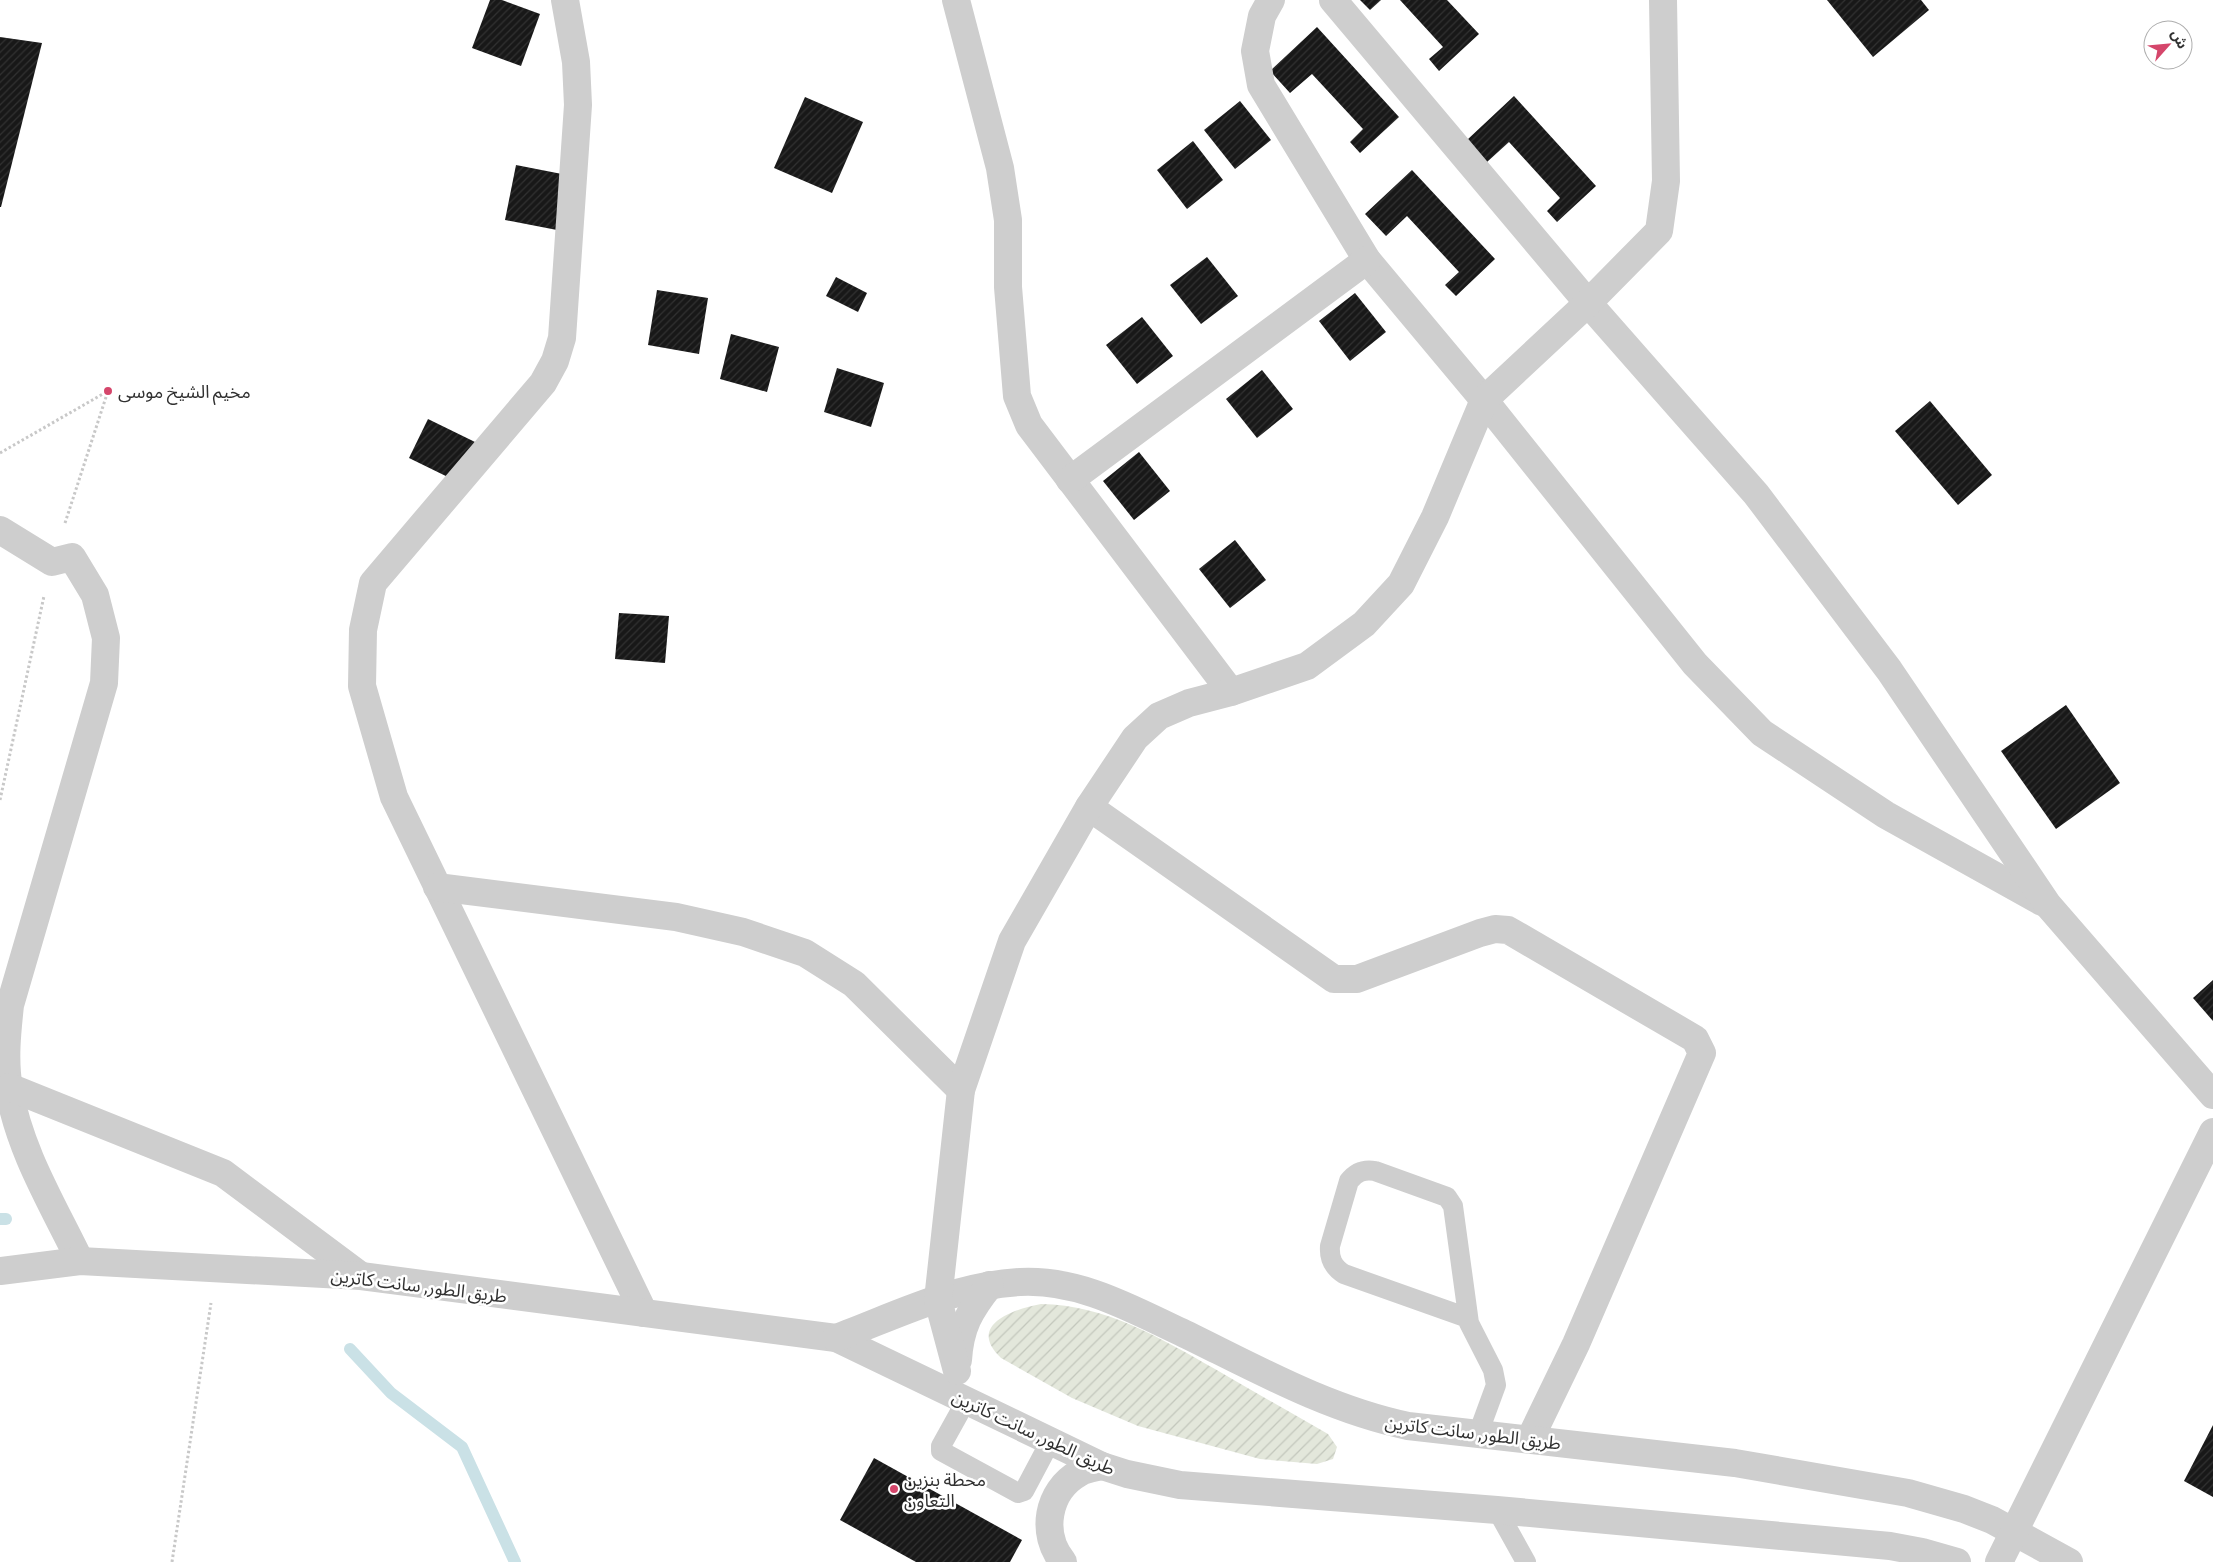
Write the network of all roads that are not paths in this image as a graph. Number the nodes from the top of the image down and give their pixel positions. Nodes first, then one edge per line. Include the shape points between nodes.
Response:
1 (565, 0) edge
2 (956, 0) edge
3 (1271, 0) edge
4 (1333, 0) edge
5 (1663, 0) edge
6 (1367, 260) junction
7 (1588, 303) junction
8 (1484, 400) junction
9 (1070, 480) junction
10 (0, 530) edge
11 (1231, 692) junction
12 (1089, 807) junction
13 (437, 887) junction
14 (2048, 905) junction
15 (9, 1088) junction
16 (961, 1090) junction
17 (2213, 1095) edge
18 (2213, 1132) edge
19 (80, 1260) junction
20 (0, 1271) edge
21 (361, 1276) junction
22 (990, 1285) junction
23 (938, 1300) junction
24 (644, 1313) junction
25 (1468, 1318) junction
26 (836, 1338) junction
27 (957, 1371) junction
28 (966, 1401) junction
29 (1478, 1434) junction
30 (1530, 1440) junction
31 (1050, 1442) junction
32 (1102, 1466) junction
33 (1497, 1510) junction
34 (2014, 1532) junction
35 (1063, 1562) edge
36 (1526, 1562) edge
37 (1957, 1562) edge
38 (1999, 1562) edge
39 (2069, 1562) edge

1 - 13 street via 576,62 578,105 562,338 555,361 543,383 373,583 363,630 362,686 394,797
2 - 9 street via 1000,168 1008,220 1008,287 1017,396 1029,425
3 - 6 street via 1262,16 1255,51 1262,86
4 - 7 street
5 - 7 street via 1666,181 1659,231
6 - 8 street
6 - 9 street
7 - 8 street
7 - 14 street via 1756,494 1821,578 1890,670
8 - 11 street via 1435,518 1401,584 1364,624 1308,666
8 - 14 street via 1695,664 1762,733 1886,815
9 - 11 street
10 - 15 street via 52,562 72,557 95,595 106,638 104,683 10,1005 6,1046
11 - 12 street via 1189,703 1159,716 1134,738
12 - 16 street via 1012,940
12 - 30 street via 1334,979 1356,979 1480,933 1508,930 1695,1040 1700,1046 1702,1053 1576,1344
13 - 16 street via 676,917 743,932 805,953 854,984
13 - 24 street
14 - 17 street
15 - 19 street via 17,1128
15 - 21 street via 223,1173
16 - 23 street
18 - 34 street
19 - 20 street, طريق الطور, سانت كاترين
19 - 21 street, طريق الطور, سانت كاترين
21 - 24 street, طريق الطور, سانت كاترين
22 - 23 street, طريق الطور, سانت كاترين
22 - 27 street via 971,1310 959,1339
22 - 29 street, طريق الطور, سانت كاترين via 1022,1282 1085,1290 1120,1303 1347,1410 1408,1426
23 - 26 street, طريق الطور, سانت كاترين
23 - 27 street
24 - 26 street, طريق الطور, سانت كاترين
25 - 25 lane via 1455,1212 1451,1202 1442,1195 1375,1171 1368,1170 1354,1176 1349,1181 1330,1246 1332,1262 1337,1269
25 - 29 lane via 1493,1370 1496,1385
26 - 28 street, طريق الطور, سانت كاترين
27 - 28 street
28 - 31 street, طريق الطور, سانت كاترين
28 - 31 lane via 940,1451 1018,1494 1024,1491
29 - 30 street, طريق الطور, سانت كاترين
30 - 34 street, طريق الطور, سانت كاترين via 1735,1463 1908,1493 1964,1508
31 - 32 street, طريق الطور, سانت كاترين
32 - 33 street, طريق الطور, سانت كاترين via 1180,1485
32 - 35 street via 1079,1473 1061,1488 1051,1508 1048,1532
33 - 36 lane
33 - 37 street, طريق الطور, سانت كاترين via 1898,1547
34 - 38 street
34 - 39 street, طريق الطور, سانت كاترين

